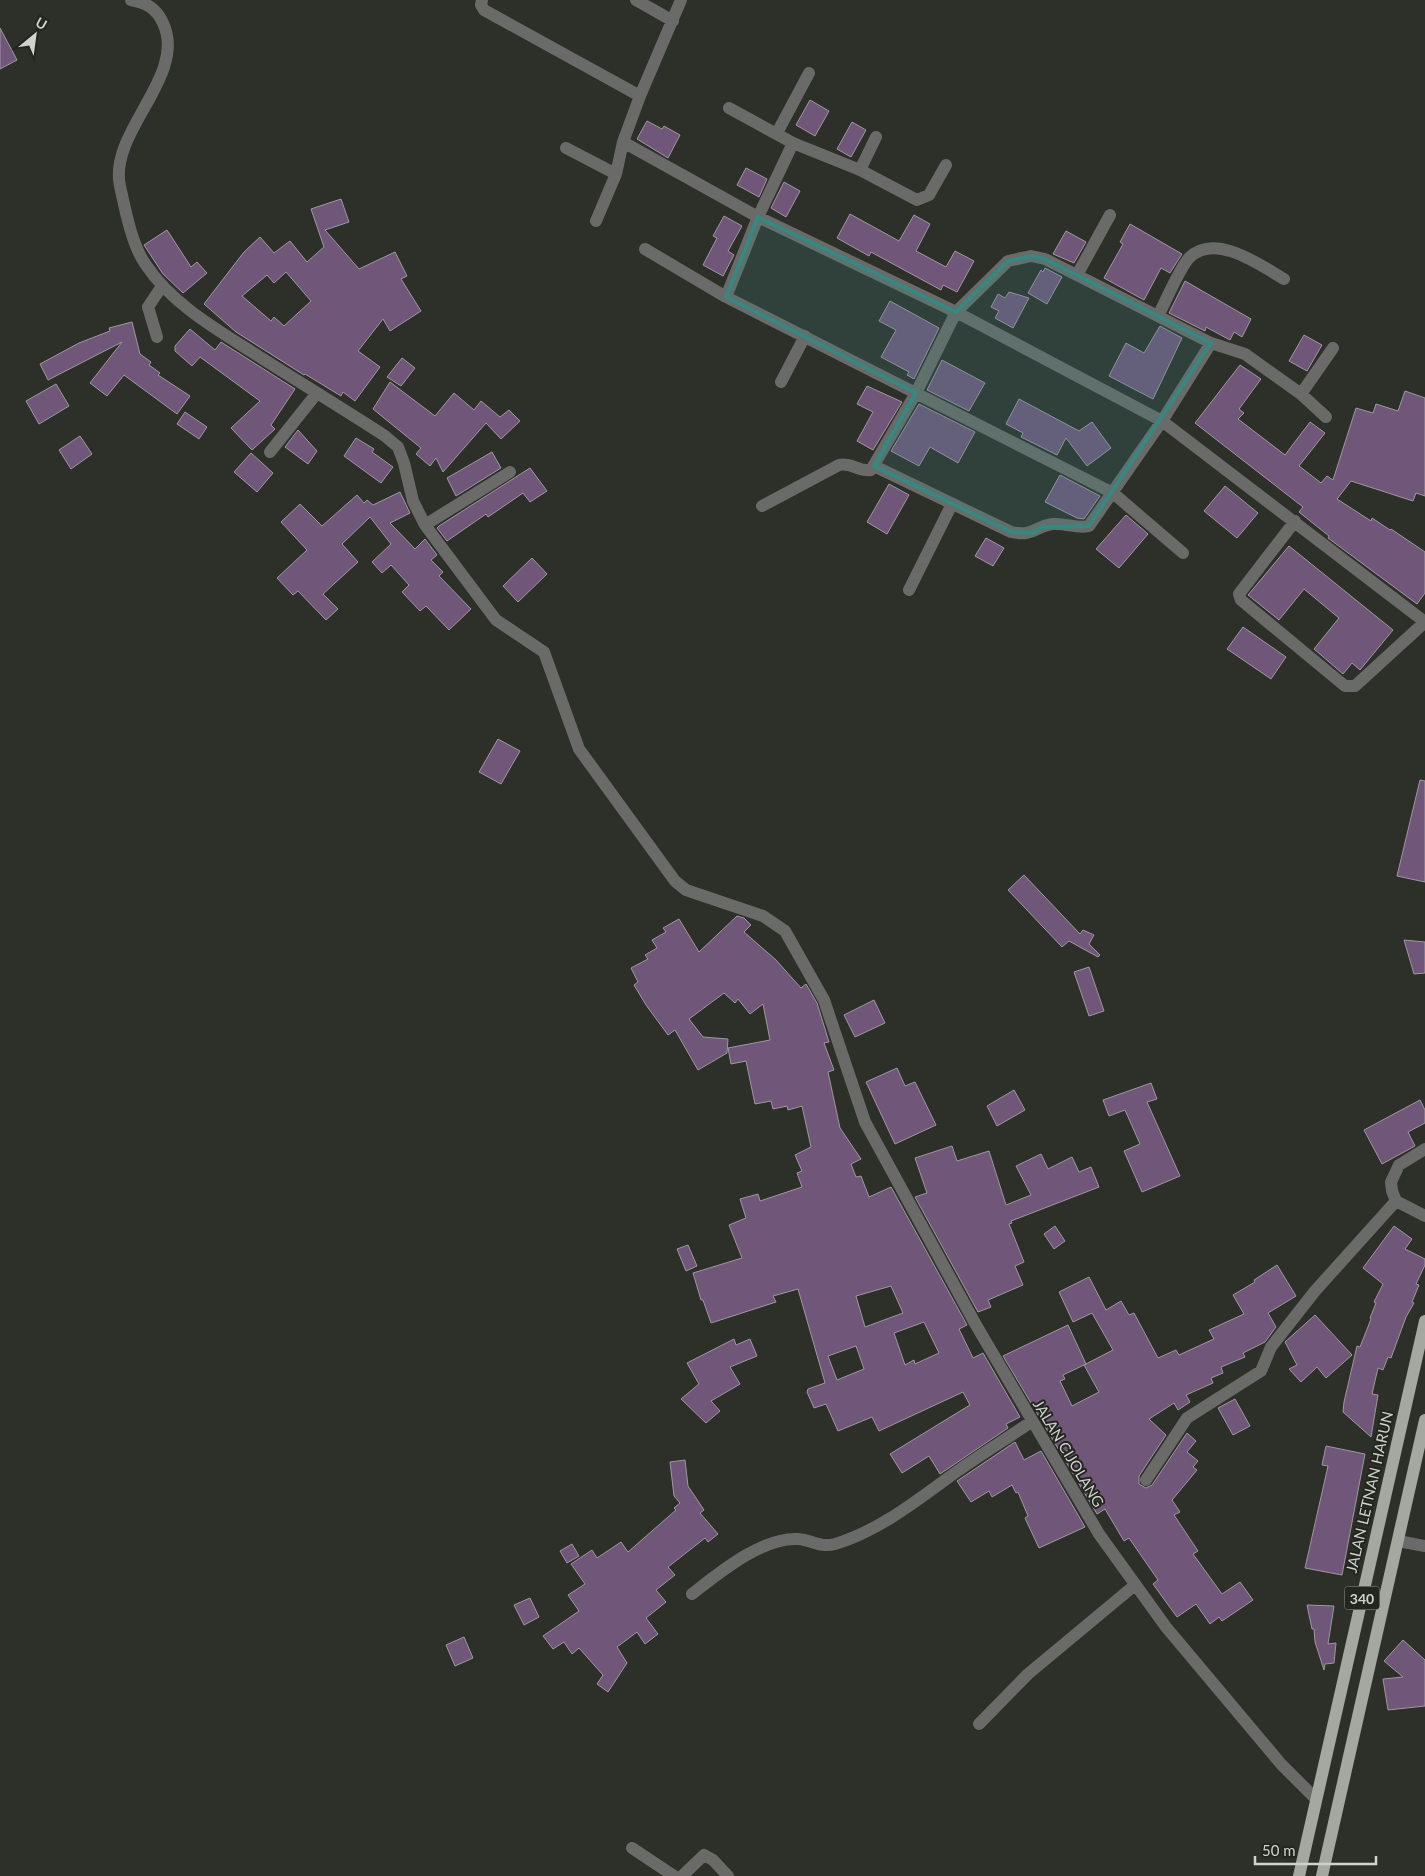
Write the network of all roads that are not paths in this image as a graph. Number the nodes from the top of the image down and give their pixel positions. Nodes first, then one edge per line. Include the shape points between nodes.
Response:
1 (131, 0) edge
2 (482, 0) edge
3 (636, 0) edge
4 (681, 0) edge
5 (673, 21) junction
6 (809, 73) dead end
7 (640, 96) junction
8 (729, 108) dead end
9 (777, 133) junction
10 (876, 137) dead end
11 (624, 142) junction
12 (793, 143) junction
13 (566, 148) dead end
14 (946, 165) dead end
15 (860, 170) junction
16 (616, 174) junction
17 (1110, 215) dead end
18 (758, 217) junction
19 (596, 221) dead end
20 (645, 249) dead end
21 (1077, 275) junction
22 (1284, 279) dead end
23 (162, 286) junction
24 (726, 297) junction
25 (956, 312) junction
26 (1158, 316) junction
27 (805, 336) junction
28 (156, 337) dead end
29 (1211, 343) junction
30 (1332, 348) dead end
31 (781, 382) dead end
32 (916, 392) junction
33 (317, 393) junction
34 (1301, 394) junction
35 (1326, 417) dead end
36 (1162, 421) junction
37 (270, 452) dead end
38 (874, 466) junction
39 (510, 472) dead end
40 (1113, 493) junction
41 (952, 504) junction
42 (762, 506) dead end
43 (1294, 521) junction
44 (425, 525) junction
45 (1183, 553) dead end
46 (909, 590) dead end
47 (1425, 622) edge
48 (1425, 1149) edge
49 (1396, 1201) junction
50 (1425, 1216) edge
51 (1425, 1321) edge
52 (1425, 1420) edge
53 (1031, 1422) junction
54 (1146, 1480) dead end
55 (1398, 1541) junction
56 (1425, 1546) edge
57 (1136, 1585) junction
58 (692, 1594) dead end
59 (1358, 1615) junction
60 (1380, 1621) junction
61 (978, 1724) dead end
62 (1316, 1800) junction
63 (632, 1848) dead end
64 (674, 1876) edge
65 (682, 1876) edge
66 (728, 1876) edge
67 (1299, 1876) edge
68 (1322, 1876) edge

1 - 23 street, JALAN CIJOLANG via 145,3 157,11 168,40 165,63 121,157 119,179 140,256
2 - 7 street via 484,10
3 - 5 street
4 - 5 street
5 - 7 street
6 - 9 street
7 - 11 street
8 - 9 street
9 - 12 street
10 - 15 street
11 - 16 street
11 - 18 street
12 - 15 street
12 - 18 street
13 - 16 street
14 - 15 street via 929,196 917,200
16 - 19 street
17 - 21 street
18 - 24 street
18 - 25 street
20 - 24 street
21 - 25 street via 1046,259 1019,257 996,270
21 - 26 street
22 - 26 street via 1240,254 1205,249 1188,259
23 - 28 street via 148,307
23 - 33 street, JALAN CIJOLANG via 213,327
24 - 27 street
25 - 32 street
25 - 36 street
26 - 29 street
27 - 31 street
27 - 32 street
29 - 34 street via 1245,354
29 - 36 street
30 - 34 street
32 - 38 street
32 - 40 street
33 - 37 street
33 - 44 street, JALAN CIJOLANG via 398,447 413,501
34 - 35 street
36 - 40 street
36 - 43 street
38 - 41 street
38 - 42 street via 866,471 839,465
39 - 44 street
40 - 41 street via 1089,526 1051,524 1022,535
40 - 45 street
41 - 46 street
43 - 47 street
43 - 47 street via 1239,594 1242,600 1345,686 1355,686
44 - 53 street, JALAN CIJOLANG via 496,620 544,652 579,749 675,881 686,890 763,916 785,931 824,1000 865,1122
48 - 49 street via 1399,1165 1392,1191
49 - 50 street
49 - 54 street via 1315,1291 1271,1347 1261,1371 1188,1418
51 - 59 main road, JALAN LETNAN HARUN / 340
52 - 55 main road, 340
53 - 57 street, JALAN CIJOLANG via 1098,1534
53 - 58 street via 875,1526 835,1544 820,1546 798,1540 776,1543 736,1560
55 - 56 street
55 - 60 main road, 340
57 - 61 street via 1028,1674
57 - 62 street, JALAN CIJOLANG via 1166,1627 1281,1764
59 - 60 main road
59 - 62 main road, JALAN LETNAN HARUN / 340
60 - 68 main road, 340
62 - 67 main road, JALAN LETNAN HARUN / 340
63 - 64 street
65 - 66 street via 704,1855

